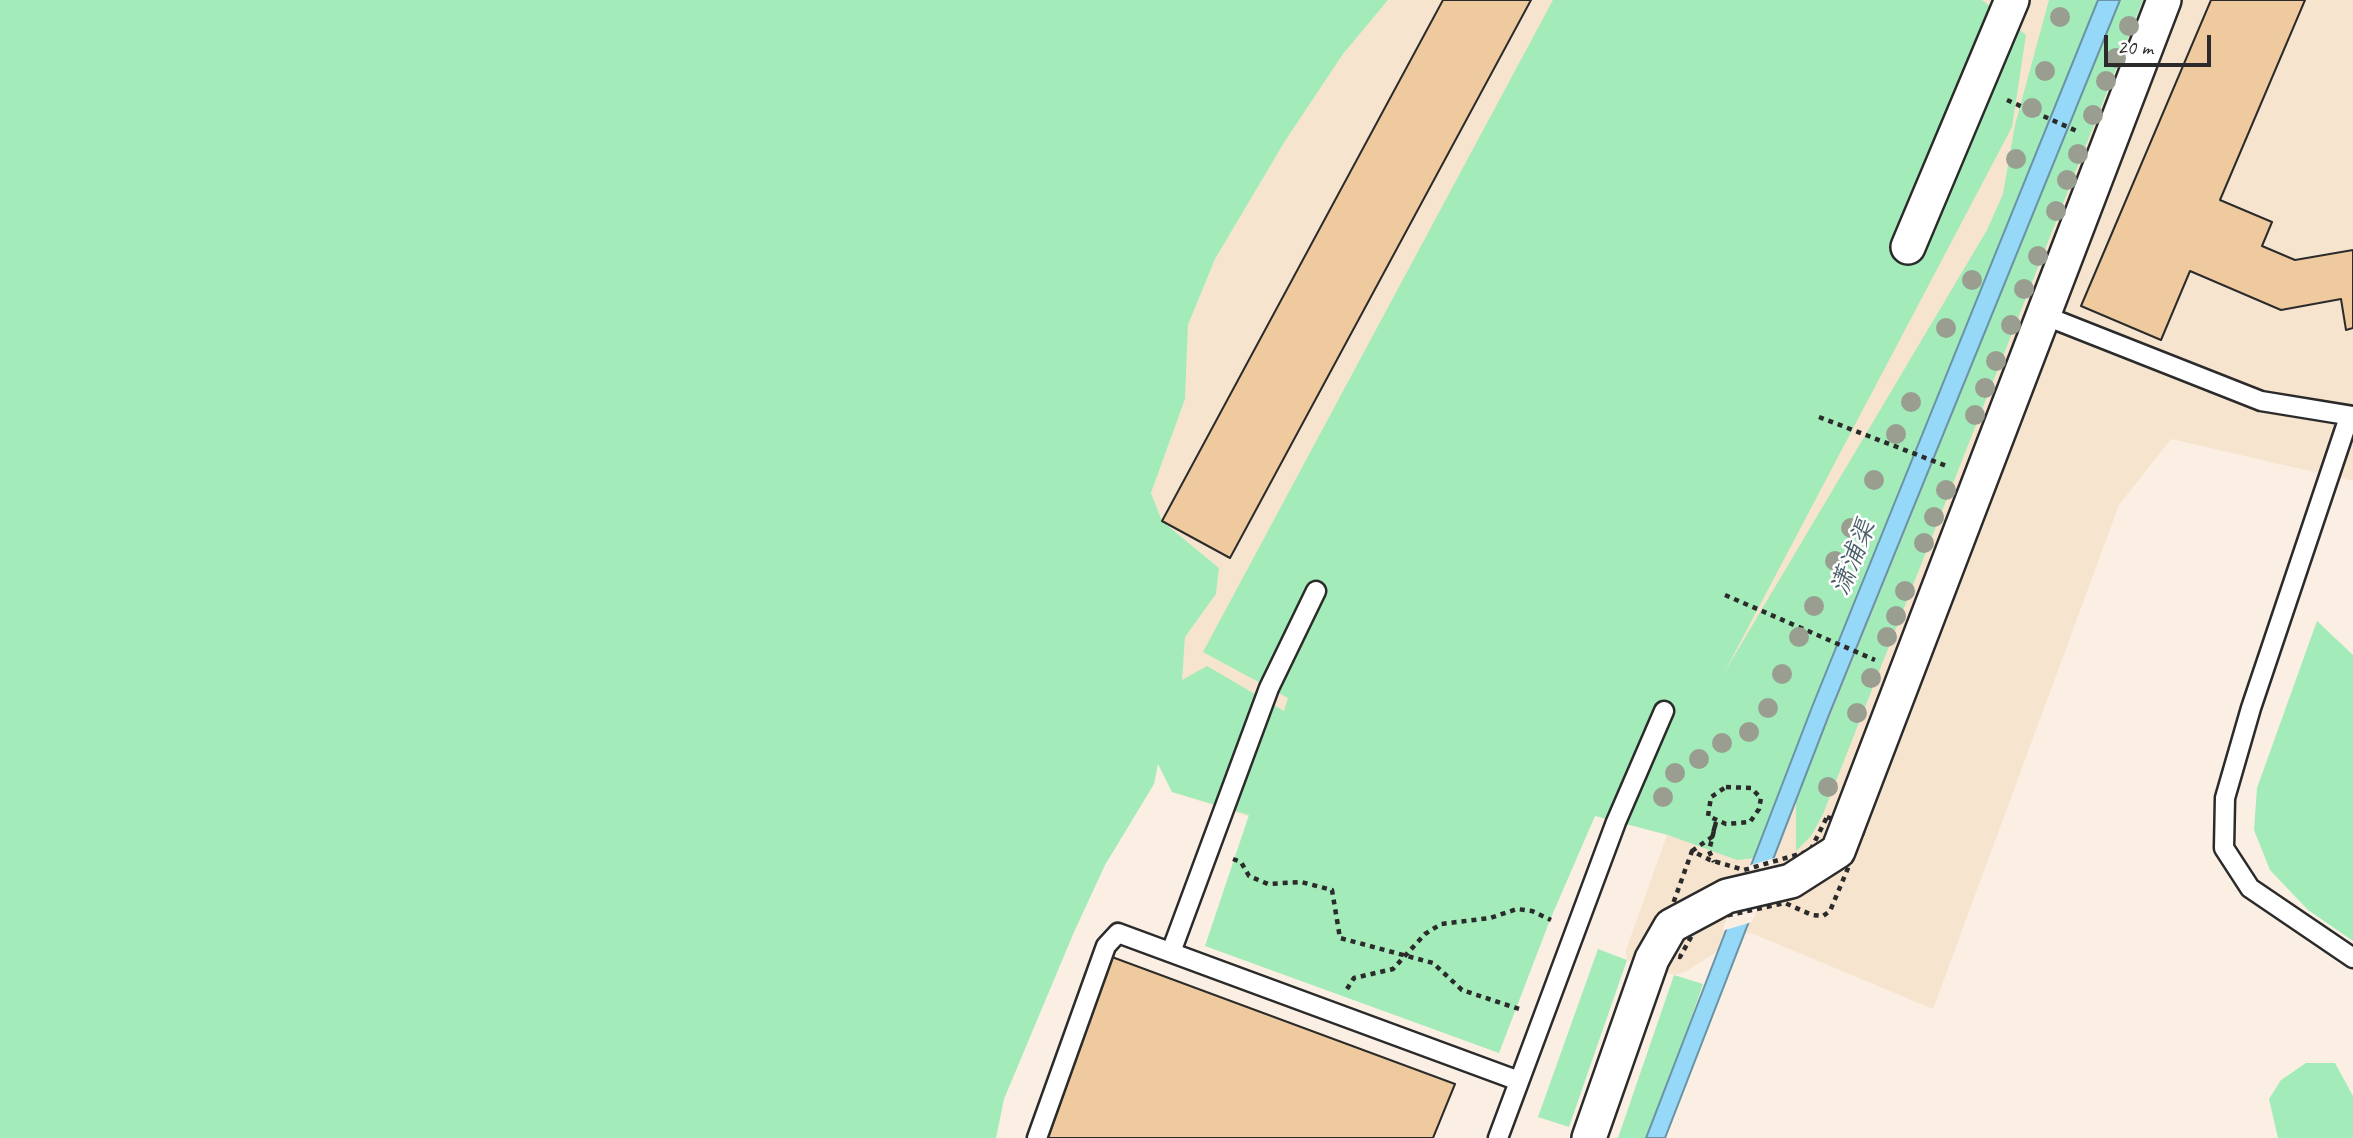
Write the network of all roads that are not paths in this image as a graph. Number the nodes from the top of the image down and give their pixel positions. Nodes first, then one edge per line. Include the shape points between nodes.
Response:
1 (2012, 0) edge
2 (2164, 0) edge
3 (1908, 247) dead end
4 (2043, 315) junction
5 (2351, 416) edge
6 (1316, 590) dead end
7 (1664, 711) dead end
8 (1171, 953) junction
9 (2353, 958) edge
10 (1519, 1081) junction
11 (1037, 1138) edge
12 (1498, 1138) edge
13 (1589, 1138) edge

1 - 3 street
2 - 4 street
4 - 5 lane via 2260,401
4 - 13 street via 1838,851 1791,881 1727,895 1671,926 1652,959
5 - 9 lane via 2225,798 2224,848 2250,888
6 - 8 lane via 1269,688
7 - 10 lane via 1616,822
8 - 10 lane
8 - 11 lane via 1118,933 1107,946
10 - 12 lane

